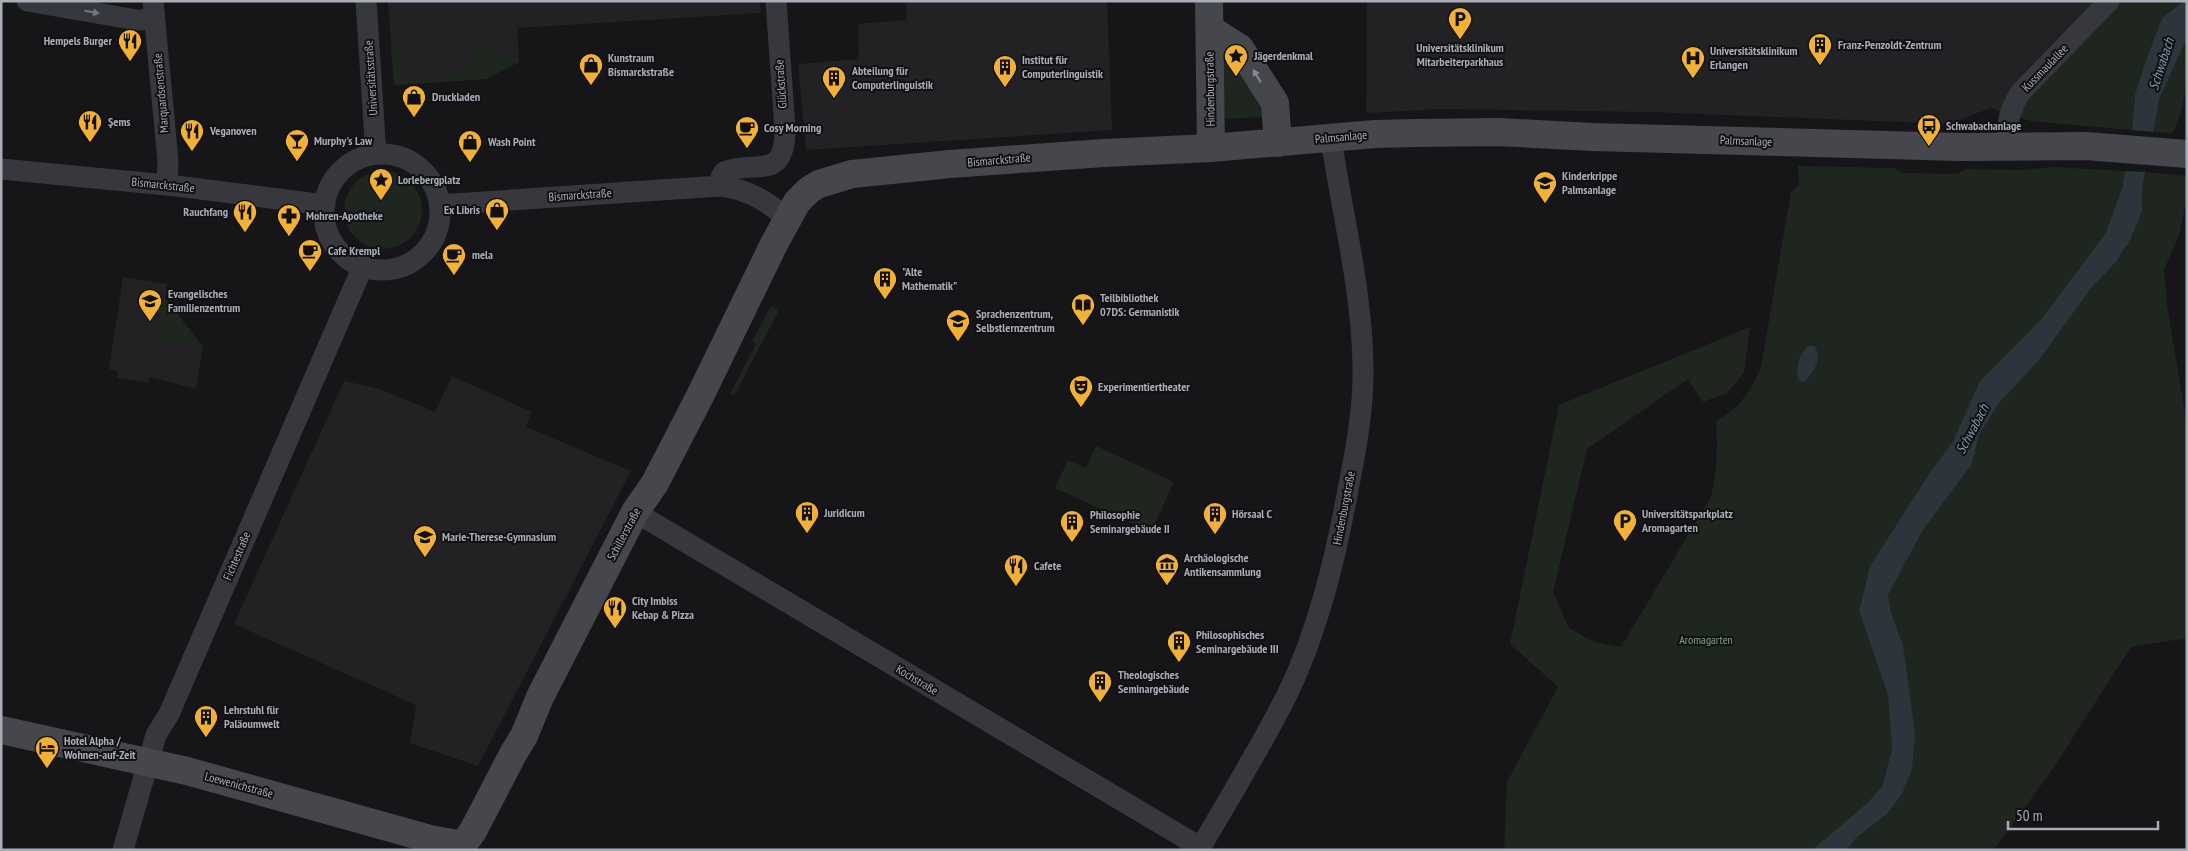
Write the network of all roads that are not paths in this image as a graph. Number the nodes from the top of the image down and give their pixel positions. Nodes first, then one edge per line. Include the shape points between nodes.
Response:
1 (27, 1) edge
2 (366, 1) edge
3 (776, 1) edge
4 (1209, 1) edge
5 (2109, 1) edge
6 (154, 10) edge
7 (1210, 30) junction
8 (1318, 139) junction
9 (1278, 143) junction
10 (2007, 147) junction
11 (1211, 148) junction
12 (376, 154) junction
13 (2187, 154) edge
14 (1, 169) edge
15 (167, 185) junction
16 (720, 186) junction
17 (325, 205) junction
18 (439, 205) junction
19 (788, 219) junction
20 (363, 266) junction
21 (635, 512) junction
22 (1, 730) edge
23 (148, 762) junction
24 (466, 848) edge
25 (1199, 849) edge
26 (123, 850) edge

1 -> 6 street via 137,20
2 - 12 street, Universitätsstraße
3 - 16 street, Glückstraße via 784,149 774,163 763,168 724,172
4 - 7 street, Hindenburgstraße
5 - 10 street, Kussmaulallee via 2020,94 2007,122
6 - 15 street, Marquardsenstraße via 168,161
9 -> 7 street, Hindenburgstraße via 1275,103 1240,48
7 - 11 street, Hindenburgstraße
8 - 9 street, Bismarckstraße
8 - 10 street, Palmsanlage via 1375,134 1498,132
8 - 25 street, Hindenburgstraße via 1352,252 1359,302 1363,378 1356,450 1325,593 1306,648 1283,703
9 - 11 street, Bismarckstraße
10 - 13 street, Palmsanlage via 2086,146
11 - 19 street, Bismarckstraße via 1042,157 852,174 809,190
12 - 17 street via 361,158 342,171 328,190
12 - 18 street via 393,155 415,164 432,182
14 - 15 street, Bismarckstraße
15 - 17 street, Bismarckstraße
16 - 18 street, Bismarckstraße
16 - 19 street, Bismarckstraße via 744,190
17 - 20 street via 325,223 331,240 347,258
18 - 20 street via 433,239 415,259 390,269 376,270
19 - 21 street, Schillerstraße via 655,483
20 - 23 street, Fichtestraße via 169,714 156,735
21 - 24 street, Schillerstraße
21 - 25 street, Kochstraße
22 - 23 street, Loewenichstraße
23 - 24 street, Loewenichstraße
23 - 26 street, Fichtestraße

